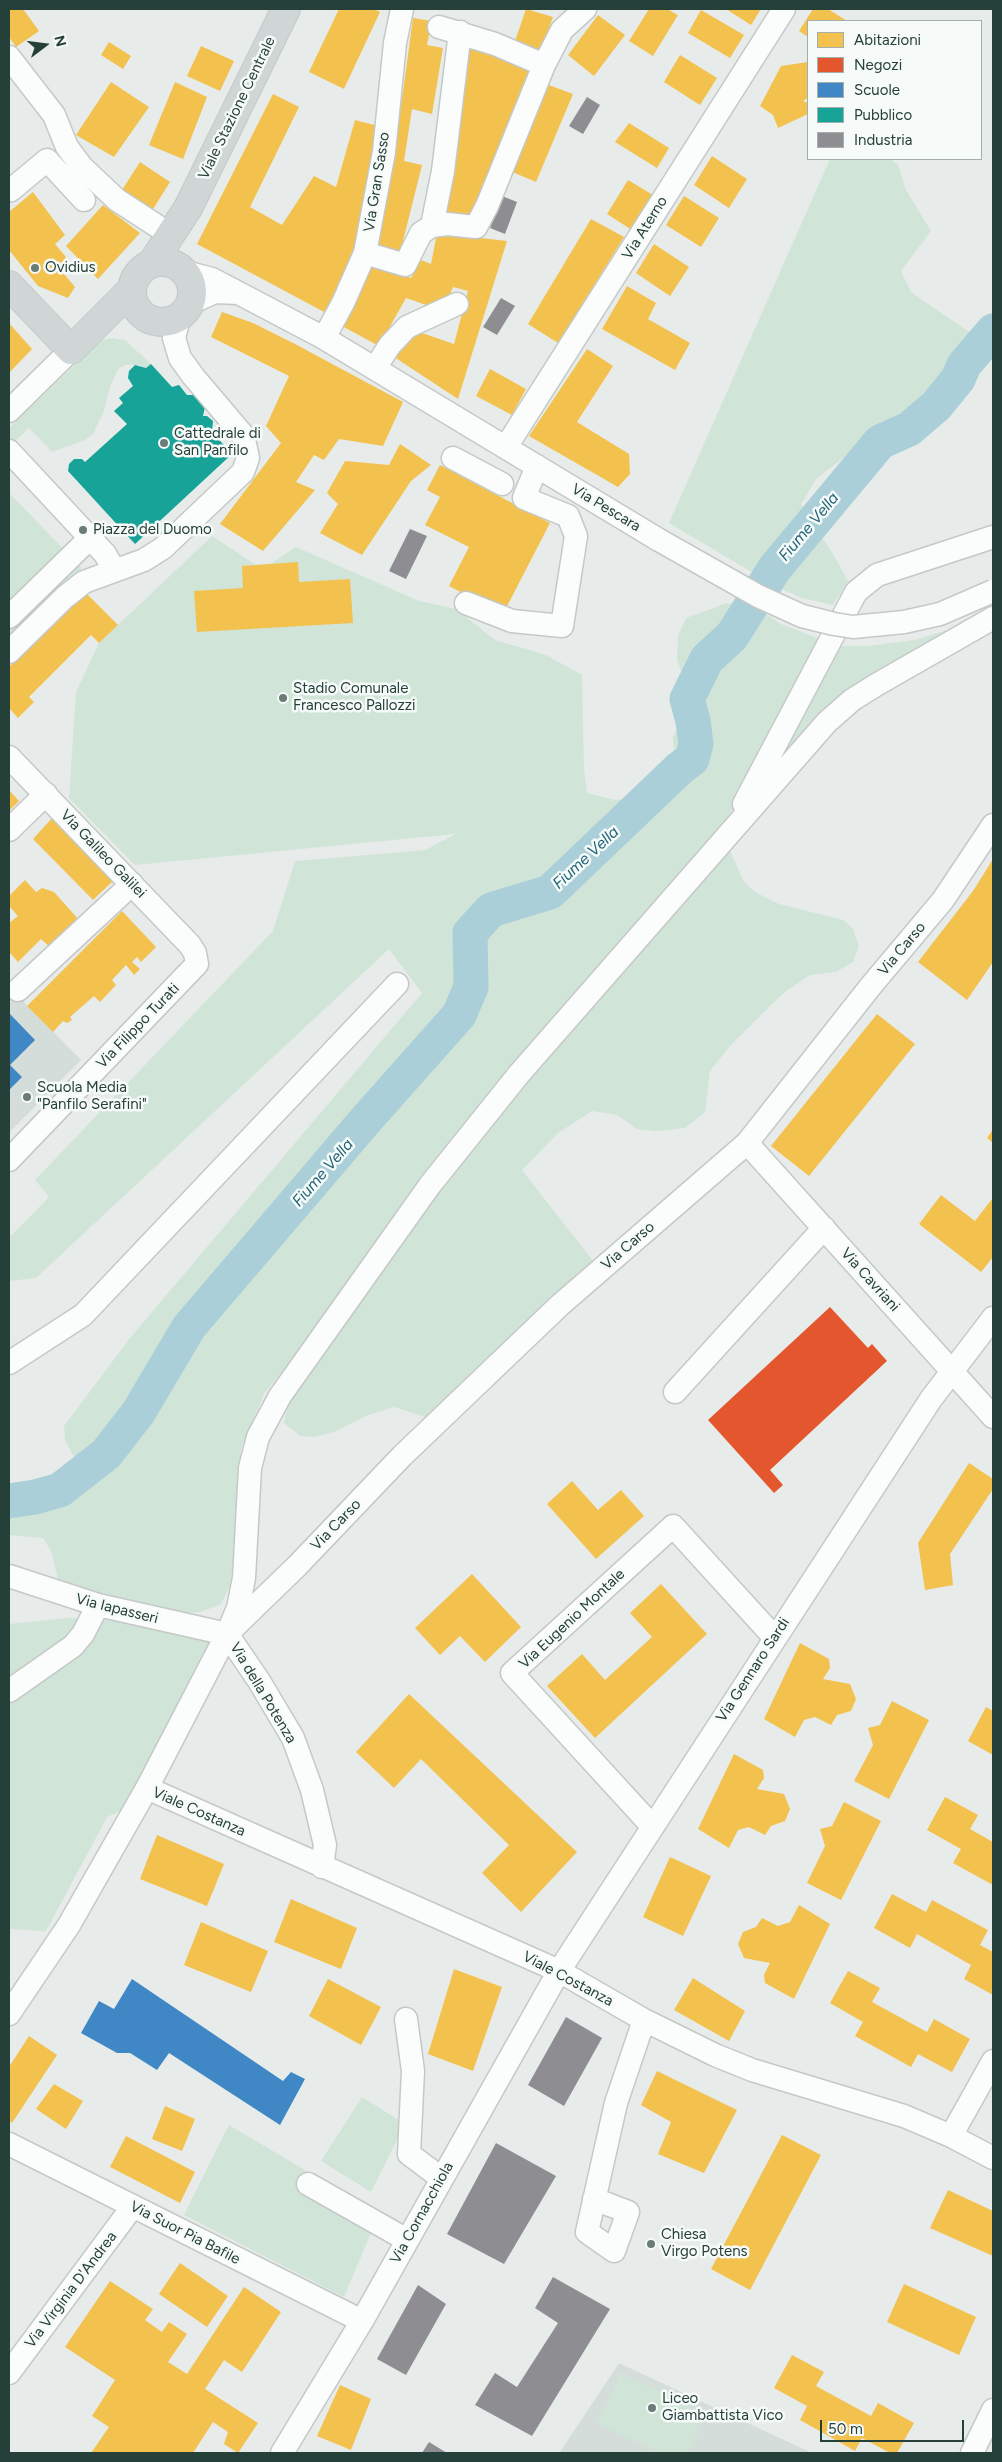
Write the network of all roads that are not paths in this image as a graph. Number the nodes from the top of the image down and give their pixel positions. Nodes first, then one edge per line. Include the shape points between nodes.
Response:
1 (286, 9) edge
2 (585, 9) edge
3 (784, 9) edge
4 (401, 13) edge
5 (9, 57) edge
6 (544, 65) junction
7 (9, 189) edge
8 (84, 200) dead end
9 (188, 208) junction
10 (432, 226) junction
11 (171, 235) junction
12 (365, 253) junction
13 (152, 263) junction
14 (183, 270) junction
15 (9, 285) edge
16 (132, 289) junction
17 (242, 294) junction
18 (457, 304) dead end
19 (185, 310) junction
20 (146, 318) junction
21 (324, 338) junction
22 (81, 341) junction
23 (375, 368) junction
24 (9, 411) edge
25 (502, 445) junction
26 (453, 458) dead end
27 (11, 459) edge
28 (538, 466) junction
29 (993, 537) edge
30 (90, 538) junction
31 (114, 570) junction
32 (993, 591) edge
33 (466, 603) dead end
34 (9, 616) edge
35 (993, 618) edge
36 (9, 652) edge
37 (9, 757) edge
38 (46, 794) junction
39 (993, 825) edge
40 (9, 830) edge
41 (730, 833) junction
42 (132, 884) junction
43 (195, 953) joint
44 (397, 984) dead end
45 (18, 990) dead end
46 (747, 1143) junction
47 (9, 1160) edge
48 (824, 1228) junction
49 (993, 1318) edge
50 (9, 1363) edge
51 (951, 1371) junction
52 (675, 1392) dead end
53 (993, 1417) edge
54 (9, 1576) edge
55 (98, 1605) junction
56 (227, 1634) junction
57 (774, 1637) junction
58 (9, 1691) edge
59 (147, 1788) junction
60 (652, 1826) junction
61 (322, 1867) junction
62 (559, 1971) junction
63 (9, 2014) edge
64 (406, 2019) dead end
65 (644, 2020) junction
66 (993, 2061) edge
67 (951, 2136) junction
68 (9, 2144) edge
69 (993, 2158) edge
70 (441, 2178) junction
71 (308, 2184) dead end
72 (594, 2199) dead end
73 (133, 2206) junction
74 (407, 2240) junction
75 (362, 2321) junction
76 (9, 2373) edge
77 (993, 2410) edge
78 (284, 2453) edge
79 (972, 2453) edge

1 - 9 main road, Viale Stazione Centrale
2 - 6 street via 562,30
3 - 25 street, Via Aterno
4 - 12 street, Via Gran Sasso via 384,152
5 - 11 street via 54,115 67,147 82,167 118,200
6 - 10 street via 476,227
6 - 10 street via 449,30 443,171
7 - 8 street via 47,160
9 - 11 main road, Viale Stazione Centrale
9 - 14 main road, Viale Stazione Centrale via 182,235
10 - 12 street via 421,233 404,265
11 - 13 main road, Viale Stazione Centrale
12 - 21 street, Via Gran Sasso
13 - 14 main road via 167,262
13 - 16 main road via 138,273
14 - 17 street, Via Pescara via 204,275
14 - 19 main road via 192,286
15 - 22 main road
16 - 20 main road via 133,302
16 - 22 main road
17 - 19 street, Via Pescara via 215,292
17 - 21 street, Via Pescara
18 - 23 street via 407,327
19 - 20 main road via 162,323
19 - 31 street via 174,330 180,358 243,435 248,450 246,465 233,484 163,548 144,560
20 - 22 main road via 113,324
21 - 23 street, Via Pescara
22 - 24 street
23 - 25 street, Via Pescara
25 - 26 street, Via Aterno via 492,479
25 - 28 street, Via Pescara
27 - 30 street
28 - 32 street, Via Pescara, bridge via 659,540 758,596 802,616 853,627 904,622 940,614
28 - 33 street via 524,498 568,516 576,536 562,626 512,621
29 - 41 street via 877,576 856,592
30 - 31 street via 109,559
30 - 34 street
31 - 36 street via 84,582
35 - 41 street via 852,700 827,722
37 - 38 street, Via Galileo Galilei
38 - 40 street
38 - 42 street, Via Galileo Galilei
39 - 46 street, Via Carso via 943,900
41 - 56 street via 520,1074 436,1178 280,1396 258,1436 250,1468 244,1578 238,1608
42 - 43 street, Via Galileo Galilei
42 - 45 street
43 - 47 street, Via Filippo Turati via 197,964
44 - 50 street via 83,1315
46 - 48 street, Via Cavriani
46 - 56 street, Via Carso via 560,1305 402,1456
48 - 51 street, Via Cavriani
48 - 52 street
49 - 51 street, Via Gennaro Sardi
51 - 53 street, Via Cavriani
51 - 57 street, Via Gennaro Sardi
54 - 55 street, Via Iapasseri
55 - 56 street, Via Iapasseri
55 - 58 street via 84,1634 73,1646
56 - 59 street
56 - 61 street, Via della Potenza via 292,1738 312,1790 324,1845
57 - 60 street, Via Gennaro Sardi
57 - 60 street, Via Eugenio Montale via 673,1526 512,1674
59 - 61 street, Viale Costanza
59 - 63 street via 69,1925
60 - 62 street, Via Gennaro Sardi
61 - 62 street, Viale Costanza
62 - 65 street, Viale Costanza
62 - 70 street, Via Cornacchiola
64 - 70 street via 413,2071 409,2154
65 - 67 street, Viale Costanza via 752,2070 896,2114
65 - 72 street via 616,2103
66 - 67 street
67 - 69 street, Viale Costanza
68 - 73 street, Via Suor Pia Bafile
70 - 74 street, Via Cornacchiola
71 - 74 street
73 - 75 street, Via Suor Pia Bafile
73 - 76 street, Via Virginia D'Andrea
74 - 75 street, Via Cornacchiola
75 - 78 street, Via Cornacchiola
77 - 79 street

